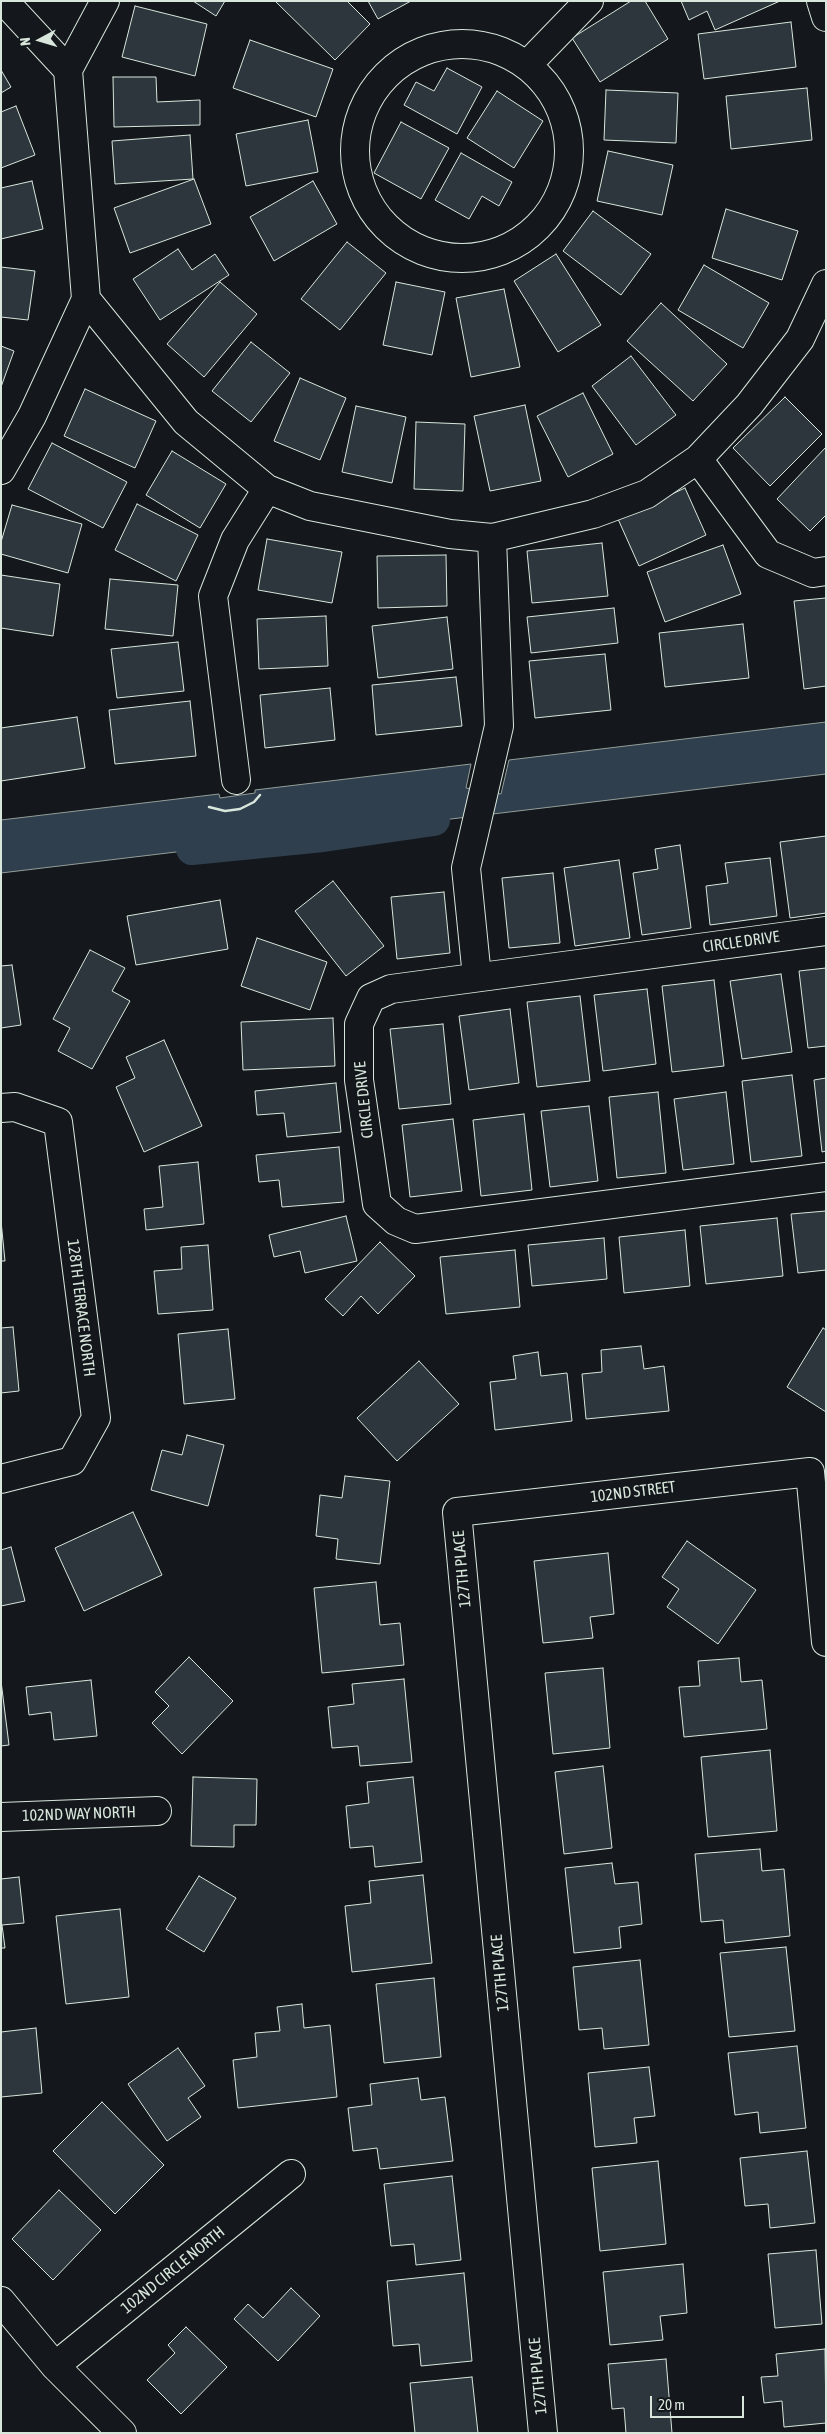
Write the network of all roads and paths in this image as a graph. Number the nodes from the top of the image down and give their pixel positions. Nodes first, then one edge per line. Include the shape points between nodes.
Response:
1 (4, 1) edge
2 (105, 1) edge
3 (589, 1) edge
4 (821, 1) edge
5 (826, 17) edge
6 (528, 64) junction
7 (68, 70) junction
8 (826, 284) edge
9 (86, 300) junction
10 (698, 459) junction
11 (1, 470) edge
12 (267, 489) junction
13 (492, 538) junction
14 (826, 571) edge
15 (236, 780) dead end
16 (826, 931) edge
17 (477, 977) junction
18 (8, 1107) edge
19 (826, 1177) edge
20 (1, 1479) edge
21 (457, 1512) joint
22 (826, 1642) edge
23 (157, 1811) dead end
24 (1, 1817) edge
25 (291, 2174) dead end
26 (1, 2301) edge
27 (55, 2366) junction
28 (122, 2433) edge
29 (543, 2433) edge

1 - 7 street
2 - 7 street
3 - 6 street
4 - 5 street
6 - 6 street via 481,43 423,49 383,76 358,117 356,178 386,230 430,256 484,258 532,236 560,200 571,158 563,111
7 - 9 street
8 - 10 street via 800,339 748,405
9 - 11 street via 32,416
9 - 12 street via 186,422
10 - 13 street via 647,494 593,514
10 - 14 street via 768,554 813,573
12 - 13 street via 310,506 450,534
12 - 15 street via 235,540 213,596
13 - 17 street via 499,726 466,868
16 - 17 street, CIRCLE DRIVE
17 - 19 street, CIRCLE DRIVE via 391,989 371,998 359,1024 359,1080 377,1204 396,1221 415,1229
18 - 20 street, 128TH TERRACE NORTH via 58,1122 96,1418 72,1461
21 - 22 street, 102ND STREET via 810,1472
21 - 29 street, 127TH PLACE
23 - 24 street, 102ND WAY NORTH
25 - 27 street, 102ND CIRCLE NORTH
26 - 27 street
27 - 28 street

